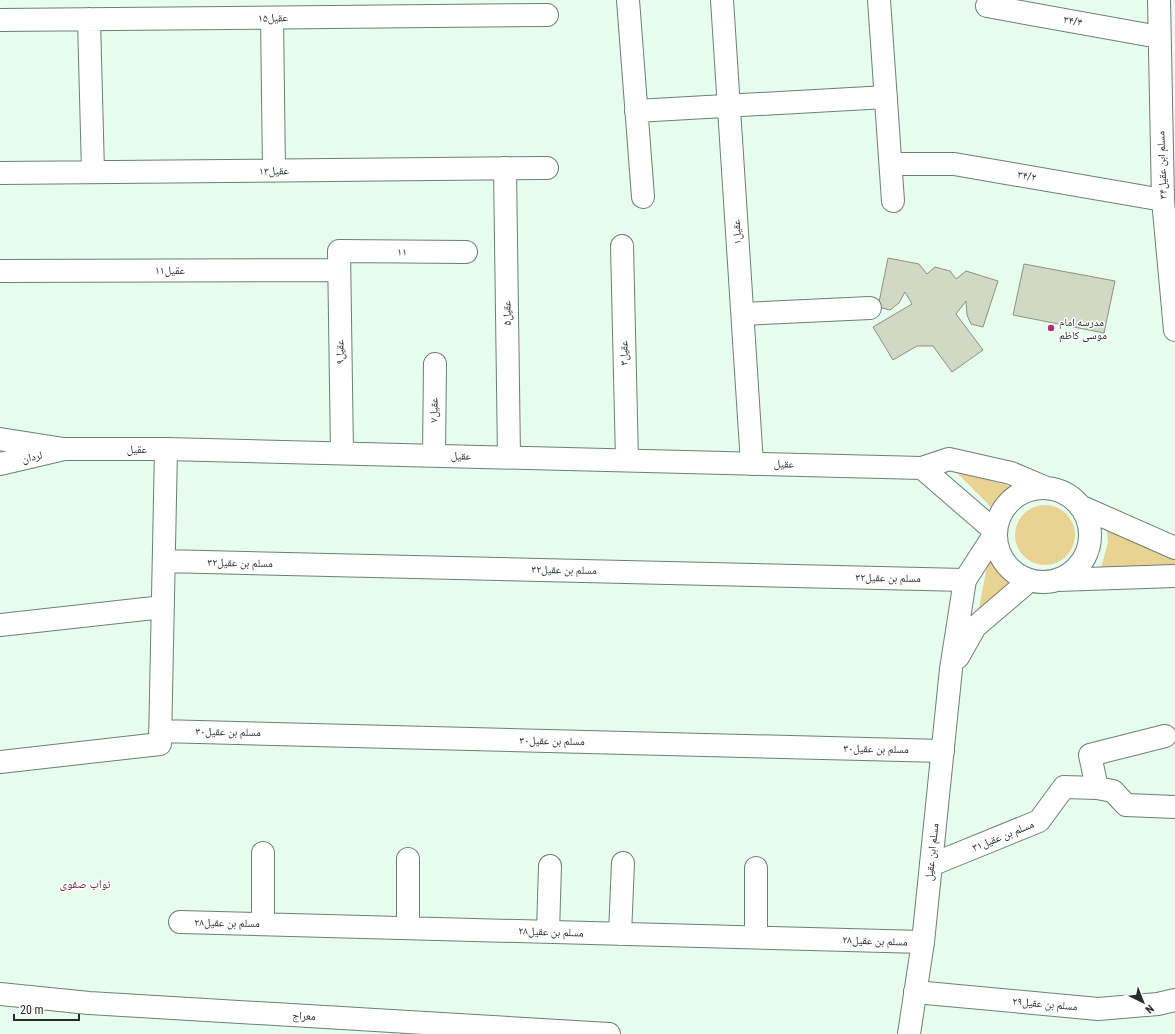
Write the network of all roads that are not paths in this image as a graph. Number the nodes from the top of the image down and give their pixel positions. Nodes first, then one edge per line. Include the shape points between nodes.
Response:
1 (628, 0) edge
2 (722, 0) edge
3 (879, 0) edge
4 (1159, 0) edge
5 (987, 6) dead end
6 (547, 15) dead end
7 (272, 18) junction
8 (0, 20) edge
9 (89, 20) junction
10 (1159, 37) junction
11 (886, 97) junction
12 (729, 106) junction
13 (636, 111) junction
14 (1168, 163) edge
15 (891, 164) junction
16 (505, 168) junction
17 (547, 168) dead end
18 (274, 171) junction
19 (93, 172) junction
20 (0, 173) edge
21 (643, 197) dead end
22 (1162, 200) junction
23 (894, 201) dead end
24 (622, 246) dead end
25 (466, 252) dead end
26 (339, 260) junction
27 (0, 271) edge
28 (870, 308) dead end
29 (743, 314) junction
30 (1175, 330) edge
31 (435, 364) dead end
32 (0, 439) edge
33 (64, 449) junction
34 (166, 449) junction
35 (342, 453) junction
36 (434, 455) junction
37 (509, 457) junction
38 (626, 460) junction
39 (0, 464) edge
40 (752, 464) junction
41 (922, 468) junction
42 (1044, 487) junction
43 (1082, 507) junction
44 (996, 532) junction
45 (1175, 548) edge
46 (164, 561) junction
47 (1175, 576) edge
48 (965, 580) junction
49 (1030, 580) junction
50 (1056, 580) junction
51 (163, 607) junction
52 (0, 625) edge
53 (951, 669) junction
54 (160, 731) junction
55 (1165, 736) dead end
56 (943, 751) junction
57 (0, 762) edge
58 (1097, 788) junction
59 (1175, 807) edge
60 (264, 853) dead end
61 (408, 858) dead end
62 (623, 863) dead end
63 (931, 865) junction
64 (550, 866) dead end
65 (756, 868) dead end
66 (180, 922) dead end
67 (263, 924) junction
68 (408, 928) junction
69 (548, 932) junction
70 (620, 934) junction
71 (756, 937) junction
72 (923, 942) junction
73 (915, 992) junction
74 (0, 994) edge
75 (1175, 1000) edge
76 (609, 1034) edge
77 (909, 1034) edge

1 - 13 street
2 - 12 street, عقیل۱
3 - 11 street
4 - 10 street, مسلم ابن عقیل۳۴
5 - 10 street, ۳۴/۴
6 - 7 street, عقیل۱۵
7 - 9 street, عقیل۱۵
7 - 18 street
8 - 9 street, عقیل۱۵
9 - 19 street
10 - 14 street, مسلم ابن عقیل۳۴
11 - 12 street
11 - 15 street
12 - 13 street
12 - 29 street, عقیل۱
13 - 21 street
14 - 22 street, مسلم ابن عقیل۳۴
15 - 22 street, ۳۴/۲ via 954,164
15 - 23 street
16 - 17 street, عقیل۱۳
16 - 18 street, عقیل۱۳
16 - 37 street, عقیل۵
18 - 19 street, عقیل۱۳
19 - 20 street, عقیل۱۳
22 - 30 street, مسلم ابن عقیل۳۴
24 - 38 street, عقیل۳
25 - 26 street, ۱۱
26 - 27 street, عقیل۱۱
26 - 35 street, عقیل۹
28 - 29 street
29 - 40 street, عقیل۱
31 - 36 street, عقیل۷
32 - 33 street, عقیل
33 - 34 street, عقیل
33 - 39 street, لردان
34 - 35 street, عقیل
34 - 46 street
35 - 36 street, عقیل
36 - 37 street, عقیل
37 - 38 street, عقیل
38 - 40 street, عقیل
40 - 41 street, عقیل
41 - 42 street, عقیل via 950,459 1011,473
41 - 44 street
42 - 43 street via 1072,496
42 - 44 street via 1030,489 1011,500 999,518
43 - 45 street
43 - 50 street via 1089,521 1091,535 1088,550 1081,564 1070,574
44 - 48 street
44 - 49 street via 998,548 1004,562 1016,573
46 - 48 street, مسلم بن عقیل۳۲
46 - 51 street
47 - 50 street
48 - 53 street, مسلم ابن عقیل
49 - 50 street
49 - 53 street via 975,627
51 - 52 street
51 - 54 street
53 - 56 street, مسلم ابن عقیل
54 - 56 street, مسلم بن عقیل۳۰
54 - 57 street via 160,744
55 - 58 street via 1090,755
56 - 63 street, مسلم ابن عقیل
58 - 59 street, مسلم بن عقیل۳۱ via 1113,791 1126,805
58 - 63 street, مسلم بن عقیل۳۱ via 1064,787 1039,821
60 - 67 street
61 - 68 street
62 - 70 street
63 - 72 street, مسلم ابن عقیل
64 - 69 street
65 - 71 street
66 - 67 street, مسلم بن عقیل۲۸
67 - 68 street, مسلم بن عقیل۲۸
68 - 69 street, مسلم بن عقیل۲۸
69 - 70 street, مسلم بن عقیل۲۸
70 - 71 street, مسلم بن عقیل۲۸
71 - 72 street, مسلم بن عقیل۲۸
72 - 73 street, مسلم ابن عقیل
73 - 75 street, مسلم بن عقیل۲۹ via 1098,1009
73 - 77 street, مسلم ابن عقیل
74 - 76 street, معراج via 89,1003

